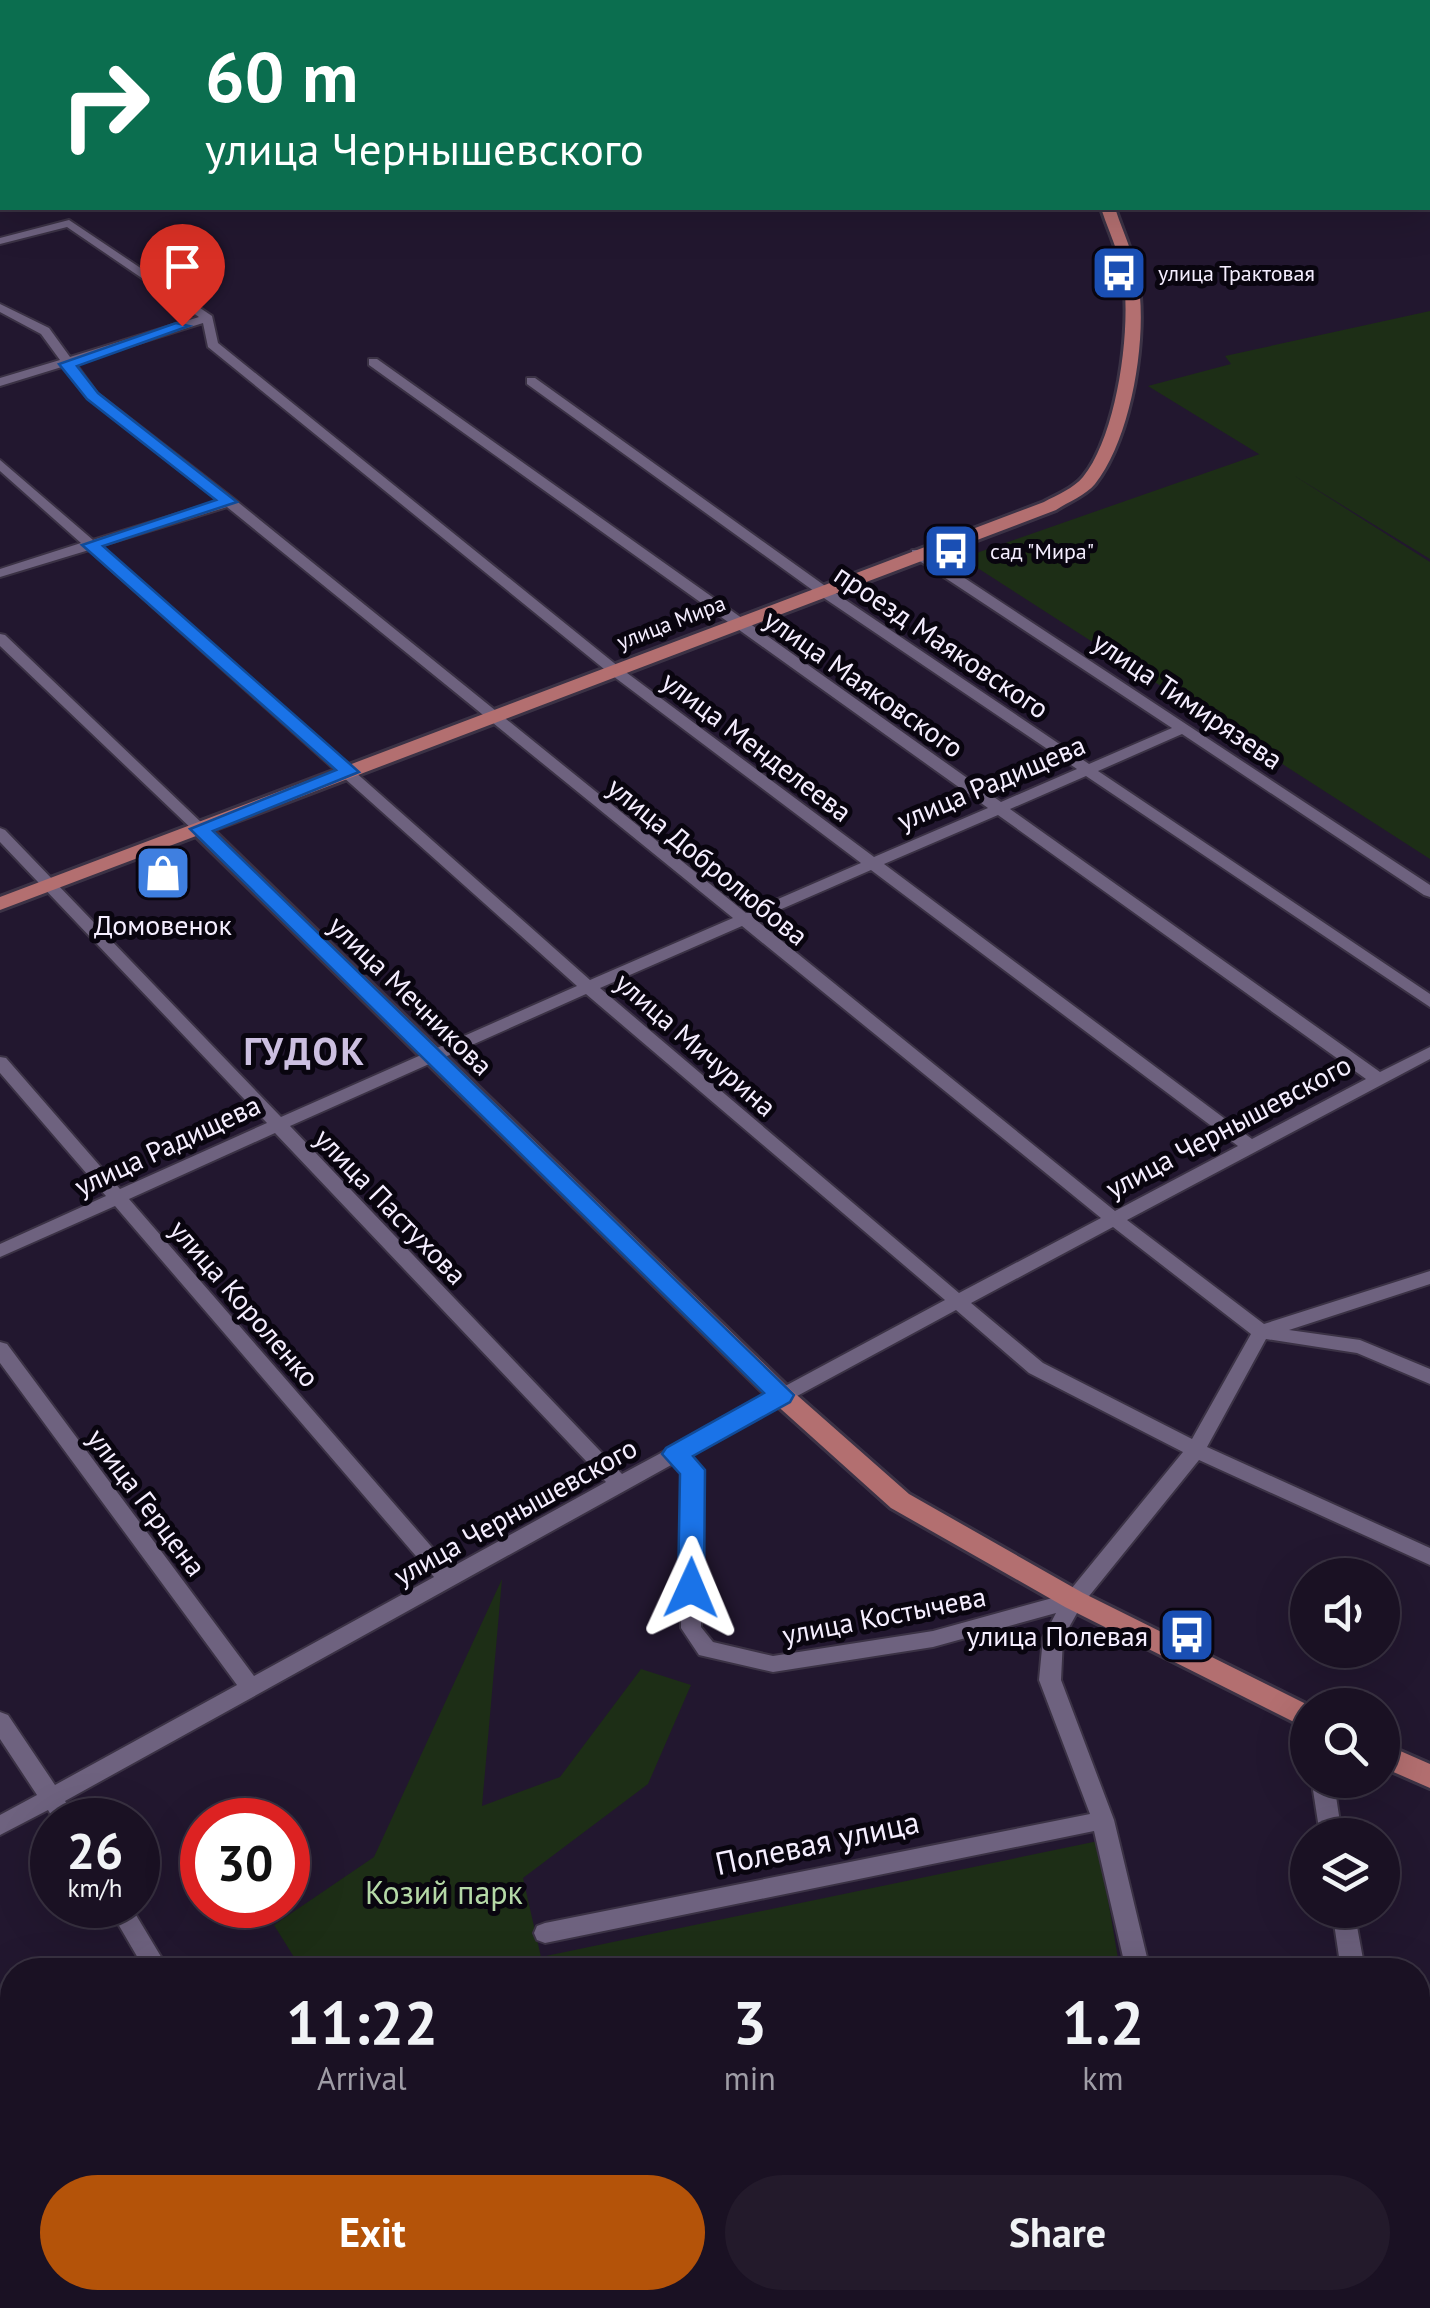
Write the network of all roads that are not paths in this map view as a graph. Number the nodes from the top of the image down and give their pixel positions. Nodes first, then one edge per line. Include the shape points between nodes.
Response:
1 (1109, 210) edge
2 (0, 241) edge
3 (0, 307) edge
4 (208, 318) junction
5 (373, 362) dead end
6 (67, 364) junction
7 (531, 381) dead end
8 (0, 382) edge
9 (0, 464) edge
10 (229, 502) junction
11 (91, 545) junction
12 (916, 554) junction
13 (0, 573) edge
14 (823, 591) junction
15 (736, 624) junction
16 (0, 638) edge
17 (614, 670) junction
18 (491, 716) junction
19 (1182, 730) junction
20 (1090, 770) junction
21 (349, 772) junction
22 (1000, 808) junction
23 (200, 829) junction
24 (0, 833) edge
25 (873, 864) junction
26 (48, 886) junction
27 (1430, 892) edge
28 (0, 904) edge
29 (742, 922) junction
30 (588, 987) junction
31 (1430, 1002) edge
32 (1430, 1052) edge
33 (430, 1056) junction
34 (0, 1062) edge
35 (1378, 1078) junction
36 (276, 1126) junction
37 (1248, 1145) junction
38 (118, 1199) junction
39 (1113, 1218) junction
40 (0, 1251) edge
41 (1430, 1277) edge
42 (956, 1302) junction
43 (1262, 1332) junction
44 (0, 1349) edge
45 (1430, 1377) edge
46 (781, 1395) junction
47 (1196, 1450) junction
48 (674, 1454) junction
49 (620, 1484) junction
50 (1430, 1557) edge
51 (448, 1579) junction
52 (1074, 1600) junction
53 (251, 1688) junction
54 (1290, 1709) edge
55 (0, 1721) edge
56 (1400, 1763) edge
57 (1430, 1777) edge
58 (52, 1798) joint
59 (30, 1810) edge
60 (1102, 1820) junction
61 (0, 1826) edge
62 (132, 1928) edge
63 (1347, 1928) edge
64 (546, 1933) dead end
65 (150, 1958) edge
66 (1135, 1958) edge
67 (1351, 1958) edge

1 - 12 main road, улица Мира via 1130,273 1134,316 1114,433 1102,462 1086,485 1050,506
2 - 4 street, улица Менделеева via 69,223
3 - 6 street, улица Добролюбова via 45,332
4 - 6 street
4 - 17 street, улица Менделеева via 212,344 222,353
5 - 15 street, улица Маяковского
6 - 8 street
6 - 10 street, улица Добролюбова via 93,396
7 - 14 street, проезд Маяковского
9 - 11 street, улица Мичурина
10 - 11 street
10 - 18 street, улица Добролюбова
11 - 13 street
11 - 21 street, улица Мичурина
12 - 14 main road, улица Мира
12 - 19 street, улица Тимирязева
14 - 15 main road, улица Мира
14 - 20 street, проезд Маяковского
15 - 17 main road, улица Мира
15 - 22 street, улица Маяковского
16 - 23 street, улица Мечникова
17 - 18 main road, улица Мира
17 - 25 street, улица Менделеева
18 - 21 main road, улица Мира
18 - 29 street, улица Добролюбова
19 - 20 street, улица Радищева
19 - 27 street, улица Тимирязева
20 - 22 street, улица Радищева
20 - 31 street, проезд Маяковского
21 - 23 main road, улица Мира
21 - 30 street, улица Мичурина
22 - 25 street, улица Радищева
22 - 35 street, улица Маяковского
23 - 26 main road, улица Мира
23 - 33 main road, улица Мечникова
24 - 26 street, улица Пастухова
25 - 29 street, улица Радищева
25 - 37 street, улица Менделеева
26 - 28 main road, улица Мира
26 - 36 street, улица Пастухова
29 - 30 street, улица Радищева
29 - 39 street, улица Добролюбова
30 - 33 street, улица Радищева
30 - 42 street, улица Мичурина
32 - 35 street, улица Чернышевского
33 - 36 street, улица Радищева
33 - 46 main road, улица Мечникова
34 - 38 street, улица Короленко
35 - 37 street, улица Чернышевского
36 - 38 street, улица Радищева
36 - 49 street, улица Пастухова
37 - 39 street, улица Чернышевского
38 - 40 street, улица Радищева
38 - 51 street, улица Короленко
39 - 42 street, улица Чернышевского
39 - 43 street, улица Добролюбова
41 - 43 street
42 - 46 street, улица Чернышевского
42 - 47 street, улица Мичурина via 1036,1368
43 - 45 street, улица Добролюбова via 1360,1347
43 - 47 street
44 - 53 street, улица Герцена
46 - 48 street, улица Чернышевского
46 - 52 main road via 900,1501
47 - 50 street, улица Мичурина
47 - 52 street
48 - 49 street, улица Чернышевского
48 - 52 street, улица Костычева via 692,1470 690,1628 706,1648 773,1664 933,1639
49 - 51 street, улица Чернышевского
51 - 53 street, улица Чернышевского
52 - 54 main road
52 - 60 street via 1053,1638 1050,1680
53 - 58 street, улица Чернышевского
55 - 58 street
56 - 57 main road
59 - 61 street, улица Чернышевского
60 - 64 street, Полевая улица
60 - 66 street
62 - 65 street
63 - 67 street

